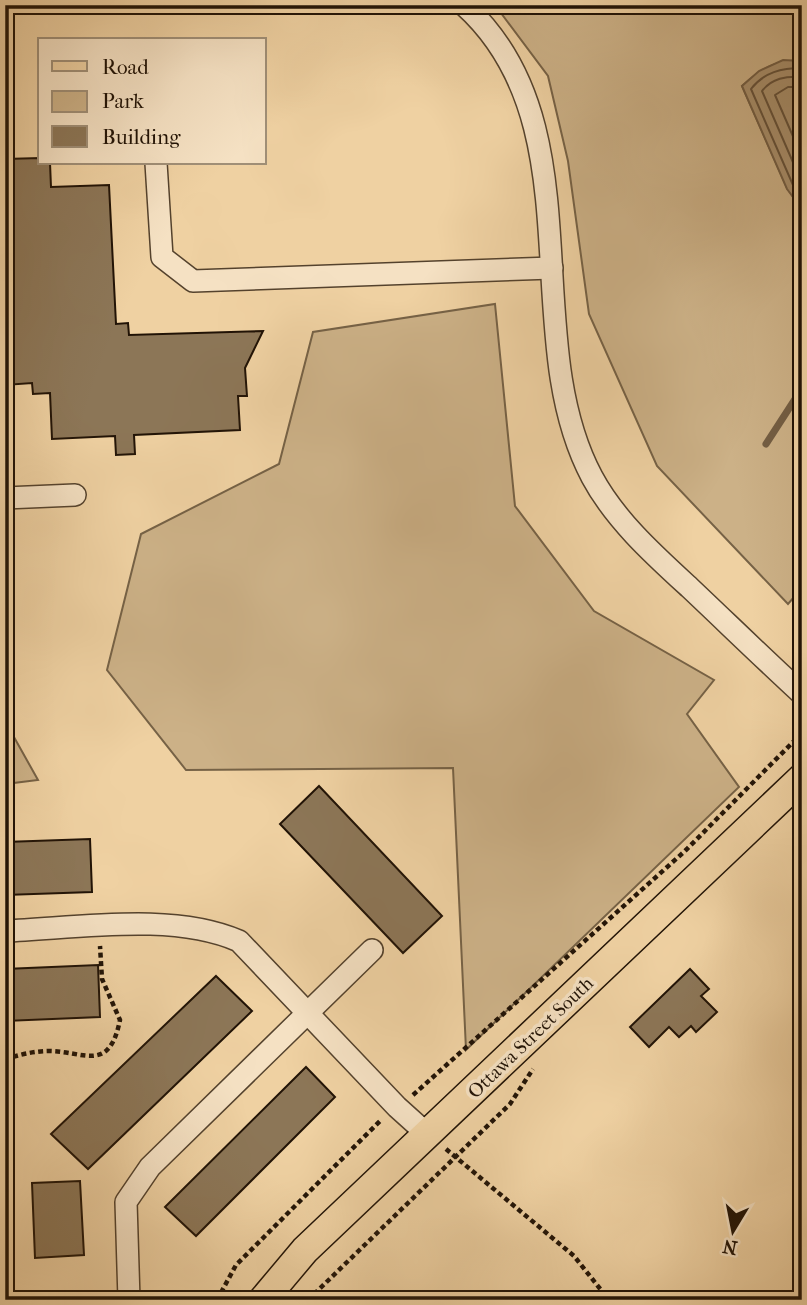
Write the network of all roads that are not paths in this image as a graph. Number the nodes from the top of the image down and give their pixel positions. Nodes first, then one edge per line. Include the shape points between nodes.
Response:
1 (464, 5) edge
2 (156, 164) edge
3 (552, 268) junction
4 (75, 495) dead end
5 (5, 498) edge
6 (802, 694) edge
7 (802, 778) edge
8 (5, 932) edge
9 (372, 950) dead end
10 (309, 1013) junction
11 (427, 1134) junction
12 (129, 1300) edge
13 (263, 1300) edge

1 - 3 lane via 485,24 522,89 545,171
2 - 3 lane via 162,257 193,281
3 - 6 lane via 568,417 592,477 637,538
4 - 5 lane
7 - 11 main road, Ottawa Street South
8 - 10 lane via 172,924 216,931 239,941
9 - 10 lane
10 - 11 lane
10 - 12 lane via 150,1167 126,1202
11 - 13 main road, Ottawa Street South via 305,1250

